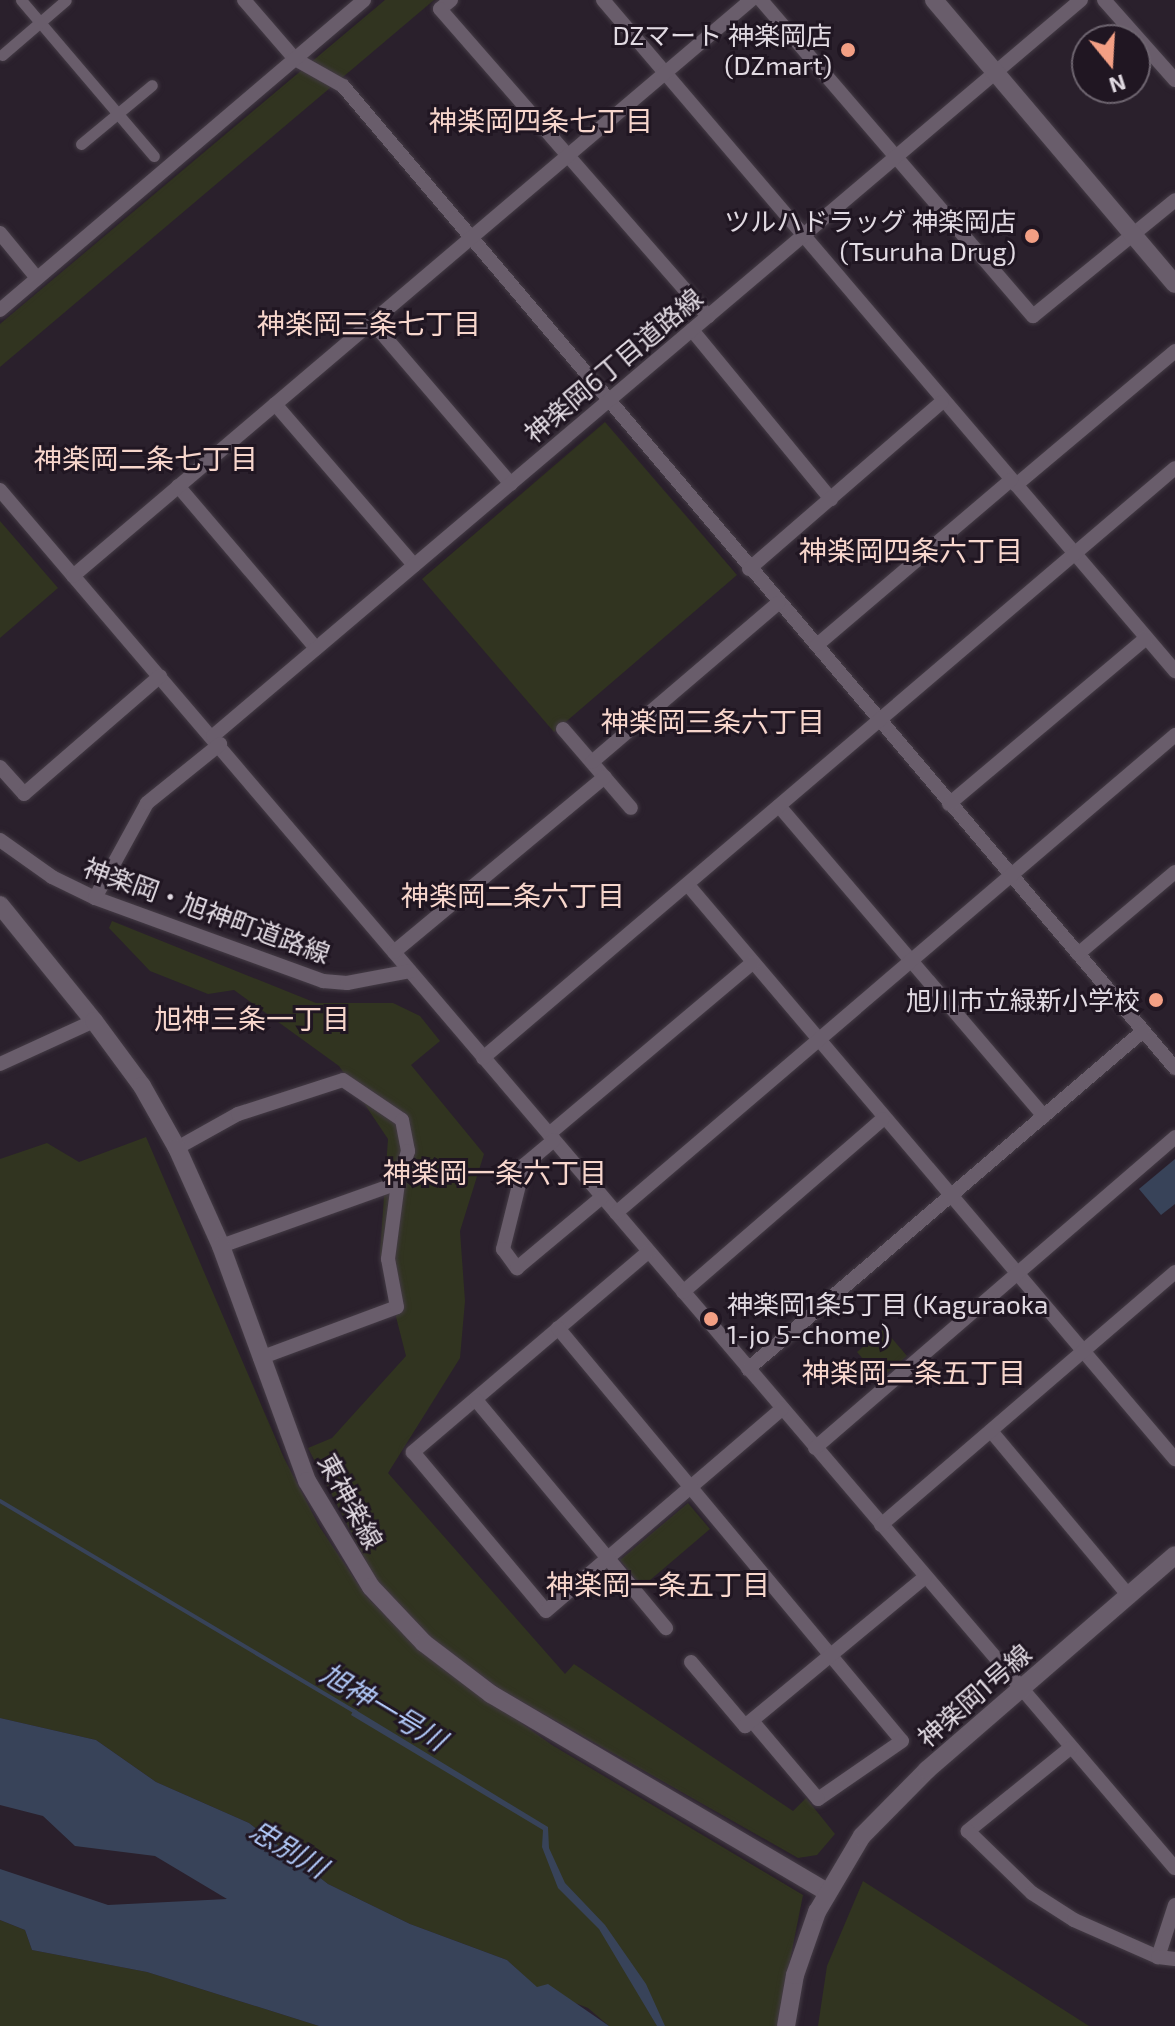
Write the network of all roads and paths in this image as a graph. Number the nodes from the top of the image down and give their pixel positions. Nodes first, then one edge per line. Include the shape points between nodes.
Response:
1 (21, 0) edge
2 (66, 0) edge
3 (244, 0) edge
4 (364, 0) edge
5 (451, 0) edge
6 (603, 0) edge
7 (751, 0) edge
8 (761, 0) edge
9 (934, 0) edge
10 (1081, 0) edge
11 (1104, 0) edge
12 (1064, 5) edge
13 (40, 22) junction
14 (2, 55) dead end
15 (295, 59) junction
16 (996, 73) junction
17 (664, 74) junction
18 (1175, 80) edge
19 (152, 85) dead end
20 (118, 114) junction
21 (81, 144) dead end
22 (154, 156) dead end
23 (897, 157) junction
24 (566, 158) junction
25 (1175, 200) edge
26 (0, 233) edge
27 (805, 235) junction
28 (1133, 235) junction
29 (470, 240) junction
30 (37, 278) junction
31 (1175, 284) edge
32 (0, 310) edge
33 (708, 316) junction
34 (373, 323) junction
35 (692, 330) junction
36 (1175, 351) edge
37 (608, 401) junction
38 (942, 402) junction
39 (275, 404) junction
40 (1173, 474) edge
41 (1014, 482) junction
42 (511, 484) junction
43 (178, 486) junction
44 (0, 490) edge
45 (831, 499) junction
46 (1075, 553) junction
47 (414, 565) junction
48 (749, 569) junction
49 (73, 576) junction
50 (778, 603) junction
51 (1146, 638) junction
52 (817, 645) junction
53 (316, 648) junction
54 (1175, 671) edge
55 (160, 676) junction
56 (879, 720) junction
57 (563, 729) dead end
58 (1175, 735) edge
59 (216, 740) junction
60 (592, 762) junction
61 (0, 767) edge
62 (605, 777) junction
63 (949, 804) junction
64 (779, 806) junction
65 (631, 808) dead end
66 (0, 840) edge
67 (1175, 872) edge
68 (1011, 875) junction
69 (688, 885) junction
70 (95, 898) junction
71 (0, 905) edge
72 (394, 952) junction
73 (1078, 954) junction
74 (911, 961) junction
75 (752, 963) junction
76 (410, 971) junction
77 (94, 1021) junction
78 (1143, 1031) junction
79 (819, 1040) junction
80 (483, 1058) junction
81 (0, 1064) edge
82 (1175, 1068) edge
83 (1044, 1116) junction
84 (883, 1119) junction
85 (551, 1137) junction
86 (1175, 1137) edge
87 (177, 1148) junction
88 (398, 1183) junction
89 (951, 1195) junction
90 (602, 1197) junction
91 (616, 1213) junction
92 (221, 1246) junction
93 (648, 1252) junction
94 (1175, 1272) edge
95 (1018, 1273) junction
96 (683, 1292) junction
97 (558, 1328) junction
98 (1084, 1351) junction
99 (260, 1358) junction
100 (748, 1369) junction
101 (476, 1400) junction
102 (782, 1409) junction
103 (991, 1431) junction
104 (815, 1448) junction
105 (1175, 1459) edge
106 (688, 1488) junction
107 (881, 1525) junction
108 (1175, 1555) edge
109 (607, 1559) junction
110 (925, 1577) junction
111 (1128, 1595) junction
112 (666, 1628) dead end
113 (830, 1656) junction
114 (691, 1662) dead end
115 (1020, 1689) junction
116 (752, 1721) junction
117 (1070, 1748) junction
118 (1175, 1868) edge
119 (826, 1891) junction
120 (1175, 1905) edge
121 (1158, 1957) junction
122 (1175, 1959) edge
123 (786, 2026) edge

1 - 13 street
2 - 13 street
3 - 15 street
4 - 15 street
5 - 24 street via 440,9
6 - 17 street
7 - 17 street
8 - 23 street
9 - 16 street
10 - 12 street, 神楽岡6丁目道路線
11 - 18 street
12 - 16 street, 神楽岡6丁目道路線
13 - 14 street
13 - 20 street
15 - 29 street via 343,86
15 - 30 street
16 - 23 street, 神楽岡6丁目道路線
16 - 28 street
17 - 24 street
17 - 27 street
19 - 20 street
20 - 21 street
20 - 22 street
23 - 27 street, 神楽岡6丁目道路線
23 - 28 street via 1033,316
24 - 29 street
24 - 33 street
25 - 28 street
26 - 30 street
27 - 33 street, 神楽岡6丁目道路線
27 - 38 street
28 - 31 street
29 - 34 street
29 - 37 street
30 - 32 street
33 - 35 street, 神楽岡6丁目道路線
34 - 39 street
34 - 42 street
35 - 37 street, 神楽岡6丁目道路線
35 - 45 street
36 - 41 street
37 - 42 street, 神楽岡6丁目道路線
37 - 48 street
38 - 41 street
38 - 45 street
39 - 43 street
39 - 47 street
40 - 46 street
41 - 46 street
41 - 52 street
42 - 47 street, 神楽岡6丁目道路線
43 - 49 street
43 - 53 street
44 - 49 street
45 - 48 street
46 - 51 street
46 - 56 street
47 - 53 street, 神楽岡6丁目道路線
48 - 50 street
49 - 55 street
50 - 52 street
50 - 60 street
51 - 54 street
51 - 63 street
52 - 56 street
53 - 59 street, 神楽岡6丁目道路線
55 - 59 street
55 - 61 street via 24,794
56 - 63 street
56 - 64 street
57 - 60 street
58 - 68 street
59 - 70 street, 神楽岡6丁目道路線 via 147,803
59 - 72 street
60 - 62 street
62 - 65 street
62 - 72 street
63 - 68 street
64 - 69 street
64 - 74 street
66 - 70 street, 神楽岡・旭神町道路線 via 52,877
67 - 73 street
68 - 73 street
68 - 74 street
69 - 75 street
69 - 80 street
70 - 76 street, 神楽岡・旭神町道路線 via 323,981 347,983
71 - 77 street, 東神楽線
72 - 76 street
73 - 78 street
74 - 79 street
74 - 83 street
75 - 79 street
75 - 85 street
76 - 80 street
77 - 81 street
77 - 87 street, 東神楽線 via 142,1086
78 - 82 street
78 - 83 street
79 - 84 street
79 - 91 street
80 - 85 street
83 - 89 street
84 - 89 street
84 - 96 street
85 - 90 street
85 - 90 street via 524,1165 503,1249 517,1268
86 - 95 street
87 - 88 street via 238,1114 343,1080 402,1120 408,1151
87 - 92 street, 東神楽線
88 - 92 street
88 - 99 street via 388,1259 397,1307
89 - 95 street
89 - 100 street
90 - 91 street
91 - 93 street
92 - 99 street, 東神楽線
93 - 96 street
93 - 97 street
94 - 98 street
95 - 98 street
95 - 104 street
96 - 100 street
97 - 101 street
97 - 106 street
98 - 103 street
98 - 105 street
99 - 119 street, 東神楽線 via 287,1435 329,1522 371,1587 424,1643 491,1694
100 - 102 street
101 - 109 street
101 - 109 street via 413,1452 546,1611
102 - 104 street
102 - 106 street
103 - 107 street
103 - 111 street
104 - 107 street
106 - 109 street
106 - 113 street
107 - 110 street
108 - 111 street, 神楽岡1号線
109 - 112 street
110 - 113 street
110 - 115 street
111 - 115 street, 神楽岡1号線
113 - 116 street
113 - 116 street via 902,1741 818,1799
114 - 116 street via 745,1726
115 - 117 street
115 - 119 street, 神楽岡1号線 via 893,1802 862,1836
117 - 118 street
117 - 121 street via 968,1831 1032,1893 1074,1920
119 - 123 street via 803,1950
120 - 121 street
121 - 122 street

